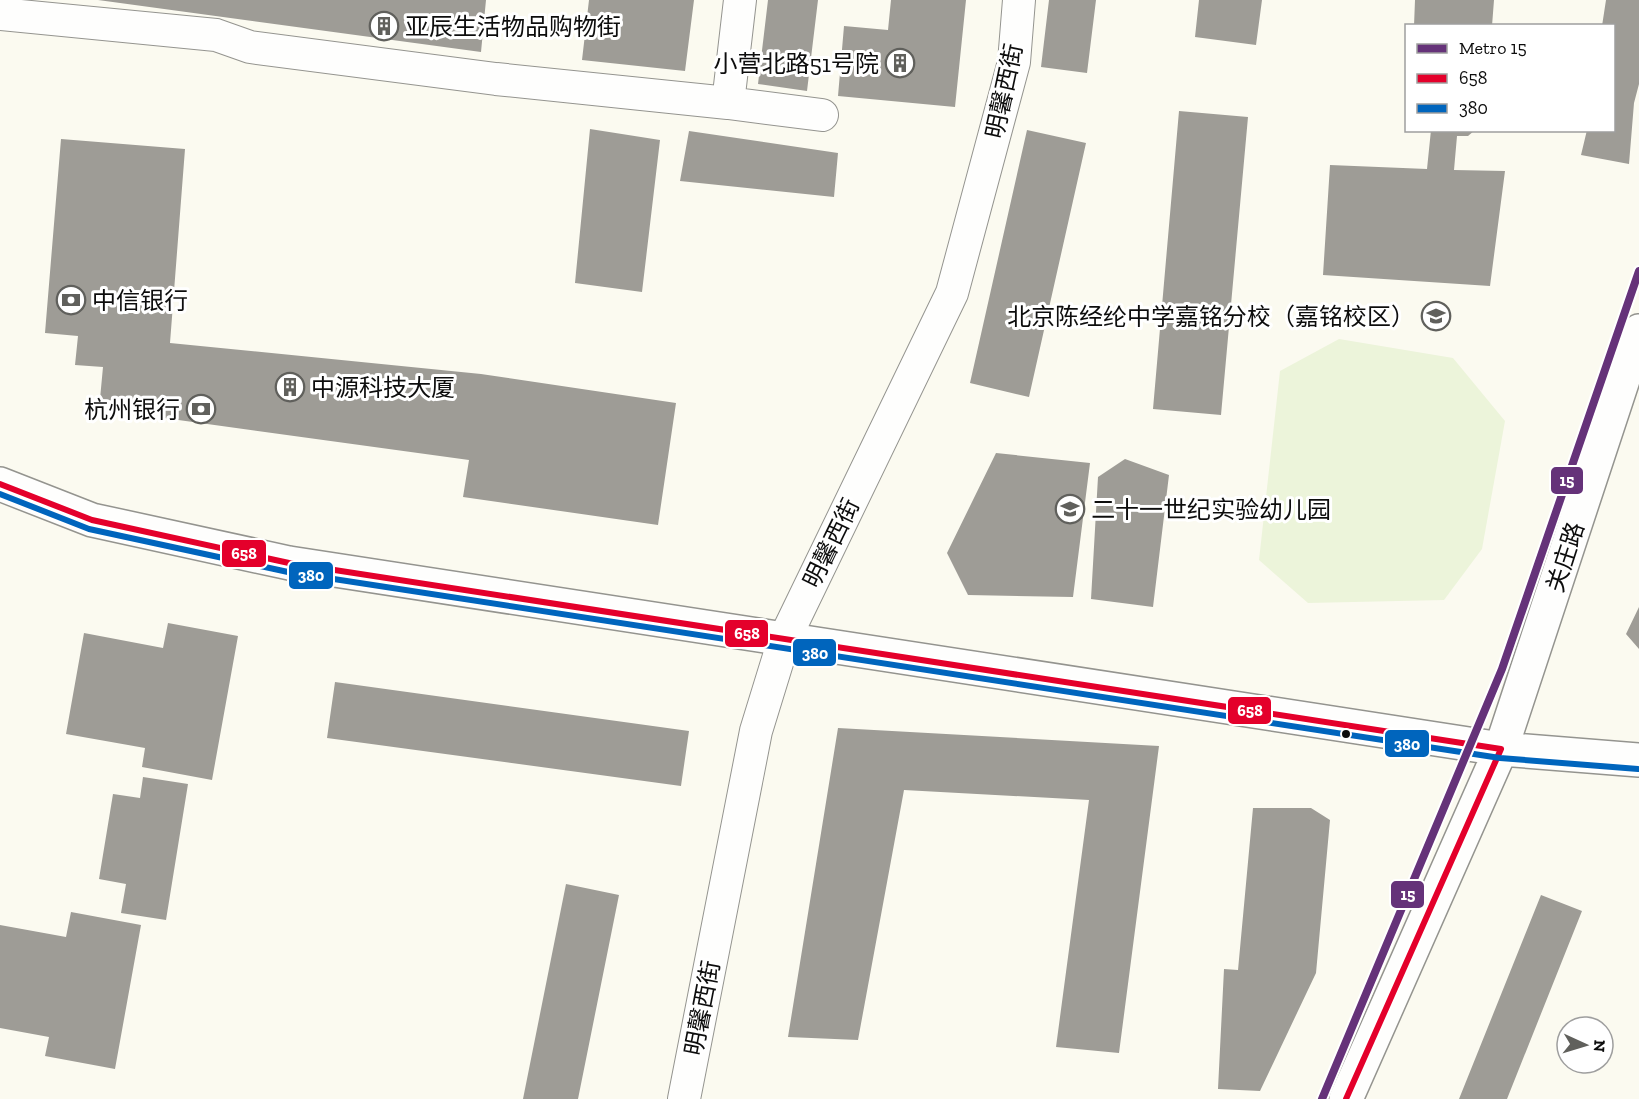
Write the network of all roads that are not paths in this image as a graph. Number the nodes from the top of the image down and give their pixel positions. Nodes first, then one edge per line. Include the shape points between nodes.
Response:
1 (740, 0) edge
2 (1019, 0) edge
3 (0, 14) edge
4 (728, 103) junction
5 (822, 114) dead end
6 (1639, 331) edge
7 (0, 484) edge
8 (784, 640) junction
9 (1501, 749) junction
10 (1639, 760) edge
11 (684, 1099) edge
12 (1346, 1099) edge

1 - 4 street
2 - 8 street, 明馨西街 via 1014,62 952,293
3 - 4 street via 216,35 250,47 496,79
4 - 5 street
6 - 9 street, 关庄路
7 - 8 street via 92,520 289,563
8 - 9 street
8 - 11 street, 明馨西街 via 756,732
9 - 10 street
9 - 12 street, 关庄路

